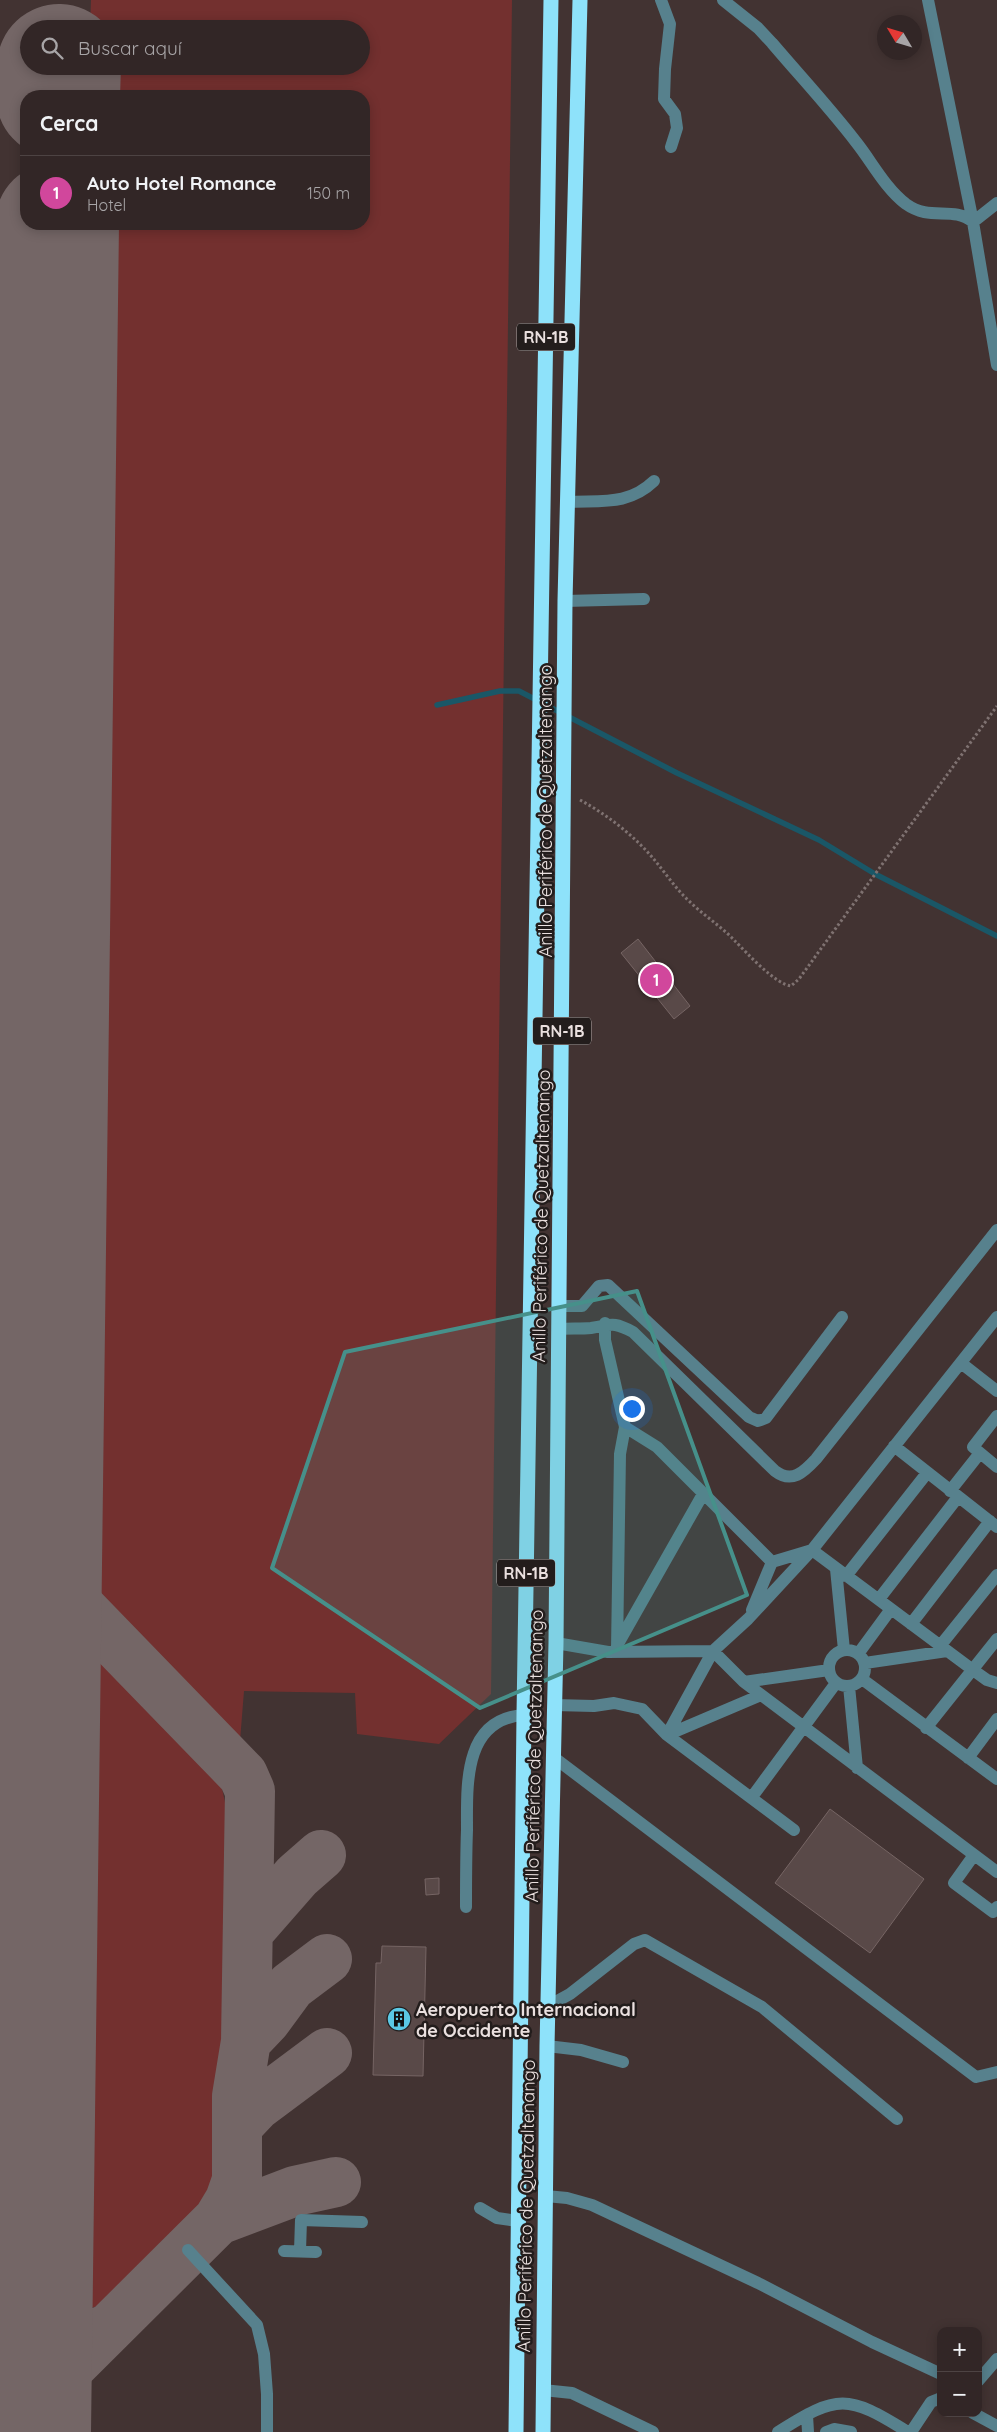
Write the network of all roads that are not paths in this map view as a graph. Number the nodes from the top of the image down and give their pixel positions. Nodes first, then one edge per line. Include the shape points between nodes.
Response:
1 (551, 0) edge
2 (580, 0) edge
3 (661, 0) edge
4 (723, 0) edge
5 (928, 0) edge
6 (670, 147) dead end
7 (997, 202) edge
8 (973, 222) junction
9 (992, 302) edge
10 (997, 365) edge
11 (654, 481) dead end
12 (567, 502) junction
13 (644, 599) dead end
14 (565, 602) junction
15 (997, 1230) edge
16 (559, 1306) junction
17 (842, 1317) dead end
18 (997, 1317) edge
19 (604, 1323) junction
20 (559, 1329) junction
21 (961, 1363) junction
22 (997, 1391) edge
23 (997, 1416) edge
24 (625, 1427) junction
25 (894, 1446) junction
26 (980, 1454) junction
27 (997, 1466) edge
28 (927, 1473) junction
29 (703, 1494) junction
30 (954, 1494) junction
31 (993, 1524) edge
32 (812, 1550) junction
33 (772, 1562) junction
34 (841, 1572) junction
35 (997, 1576) edge
36 (878, 1599) junction
37 (891, 1609) junction
38 (748, 1619) junction
39 (911, 1624) junction
40 (997, 1639) edge
41 (556, 1643) junction
42 (618, 1647) junction
43 (944, 1649) junction
44 (844, 1650) junction
45 (713, 1651) junction
46 (861, 1659) junction
47 (829, 1670) junction
48 (973, 1670) junction
49 (862, 1679) junction
50 (744, 1682) junction
51 (997, 1683) edge
52 (842, 1685) junction
53 (761, 1695) junction
54 (554, 1705) junction
55 (524, 1715) junction
56 (997, 1719) edge
57 (805, 1728) junction
58 (926, 1728) junction
59 (667, 1735) junction
60 (552, 1756) junction
61 (968, 1758) junction
62 (857, 1768) junction
63 (997, 1779) edge
64 (752, 1798) junction
65 (794, 1830) dead end
66 (974, 1855) junction
67 (997, 1872) edge
68 (466, 1907) dead end
69 (997, 1907) edge
70 (548, 2006) junction
71 (547, 2046) junction
72 (623, 2062) dead end
73 (997, 2072) edge
74 (897, 2119) dead end
75 (546, 2196) junction
76 (480, 2208) dead end
77 (518, 2221) junction
78 (362, 2222) dead end
79 (188, 2250) dead end
80 (284, 2251) dead end
81 (300, 2251) junction
82 (316, 2252) dead end
83 (997, 2359) edge
84 (937, 2372) edge
85 (982, 2376) edge
86 (516, 2386) junction
87 (543, 2390) junction
88 (937, 2399) edge
89 (807, 2415) junction
90 (980, 2417) edge
91 (997, 2426) edge
92 (267, 2432) edge
93 (516, 2432) edge
94 (527, 2432) edge
95 (543, 2432) edge
96 (653, 2432) edge
97 (778, 2432) edge
98 (808, 2432) edge
99 (826, 2432) edge
100 (850, 2432) edge
101 (910, 2432) edge

1 - 55 highway, Anillo Periférico de Quetzaltenango / RN-1B
2 - 12 highway, Anillo Periférico de Quetzaltenango / RN-1B
3 - 6 street via 670,24 664,100 675,114 676,128
4 - 8 street via 772,43 906,204 926,213 960,214
5 - 8 street
7 - 8 street
8 - 9 street
9 - 10 street
11 - 12 street via 643,492 626,499
12 - 14 highway, Anillo Periférico de Quetzaltenango / RN-1B
13 - 14 street
14 - 16 highway, Anillo Periférico de Quetzaltenango / RN-1B
15 - 19 street via 816,1459 797,1476 789,1478 775,1472 642,1340 623,1327
16 - 17 street via 582,1306 599,1286 608,1285 749,1417 758,1421 766,1418
16 - 20 highway, Anillo Periférico de Quetzaltenango / RN-1B
18 - 21 street
19 - 20 street via 593,1328
19 - 24 street
20 - 41 highway, Anillo Periférico de Quetzaltenango / RN-1B
21 - 22 street
21 - 25 street
23 - 26 street via 973,1447
24 - 29 street via 656,1447
24 - 42 street via 620,1454
25 - 28 street
25 - 32 street
26 - 27 street
26 - 30 street
28 - 30 street
28 - 34 street
29 - 33 street
29 - 42 street
30 - 31 street
30 - 36 street
31 - 39 street
32 - 33 street
32 - 34 street
32 - 38 street
33 - 38 street
34 - 36 street
34 - 44 street
35 - 43 street
36 - 37 street
37 - 39 street
37 - 46 street
38 - 45 street
39 - 43 street
40 - 48 street
41 - 42 street via 608,1652
41 - 54 highway, Anillo Periférico de Quetzaltenango / RN-1B
42 - 45 street
43 - 46 street
43 - 48 street
44 - 46 street
44 - 47 street via 831,1659
45 - 50 street
45 - 59 street
46 - 49 street
47 - 50 street
47 - 52 street via 830,1675
48 - 51 street
48 - 58 street
49 - 52 street
49 - 58 street
50 - 53 street
52 - 57 street
52 - 62 street
53 - 57 street
53 - 59 street
54 - 59 street via 594,1706 614,1702 642,1709
54 - 60 highway, Anillo Periférico de Quetzaltenango / RN-1B
55 - 68 street via 497,1722 484,1734 472,1756 468,1782
55 - 77 highway, Anillo Periférico de Quetzaltenango / RN-1B
56 - 61 street
57 - 62 street
57 - 64 street
58 - 61 street
59 - 64 street
60 - 70 highway, Anillo Periférico de Quetzaltenango / RN-1B
60 - 73 street via 976,2077
61 - 63 street
62 - 66 street
64 - 65 street
66 - 67 street
66 - 69 street via 954,1883 993,1912
70 - 71 highway, Anillo Periférico de Quetzaltenango / RN-1B
70 - 74 street via 570,1994 634,1944 645,1940 762,2007
71 - 72 street via 581,2050
71 - 75 highway, Anillo Periférico de Quetzaltenango / RN-1B
75 - 84 street via 592,2205
75 - 87 highway, Anillo Periférico de Quetzaltenango / RN-1B
76 - 77 street via 498,2218
77 - 86 highway, Anillo Periférico de Quetzaltenango / RN-1B
78 - 81 street via 300,2220
79 - 92 street via 257,2325 264,2354
80 - 81 street
81 - 82 street
83 - 85 street
86 - 93 highway, Anillo Periférico de Quetzaltenango / RN-1B
86 - 94 highway via 525,2409
87 - 95 highway, Anillo Periférico de Quetzaltenango / RN-1B
87 - 96 street via 572,2393
88 - 101 street via 930,2402
89 - 97 street
89 - 98 street
89 - 101 street via 820,2407 849,2403
90 - 91 street
99 - 100 street via 834,2429

